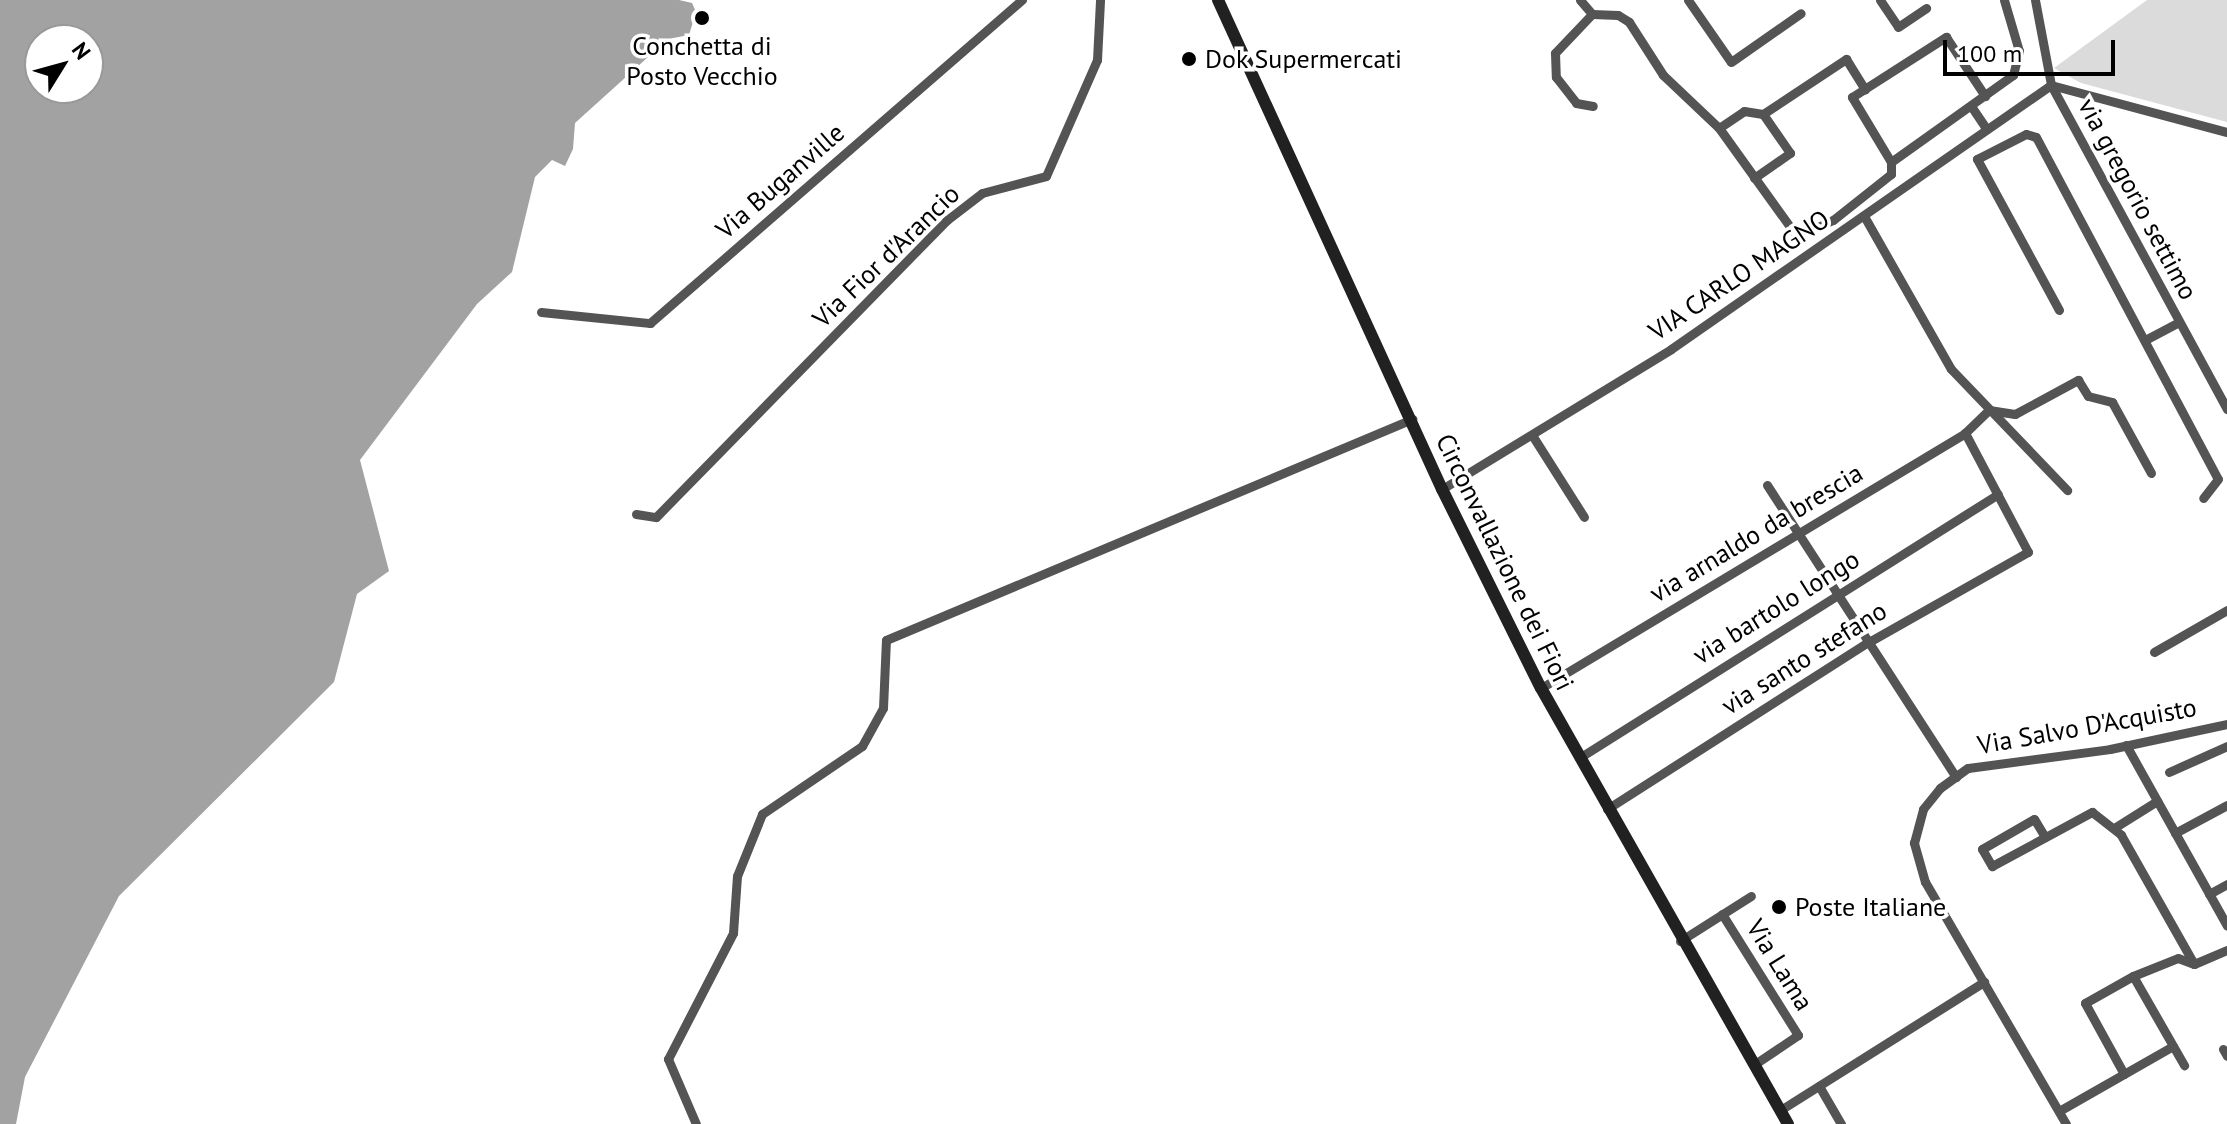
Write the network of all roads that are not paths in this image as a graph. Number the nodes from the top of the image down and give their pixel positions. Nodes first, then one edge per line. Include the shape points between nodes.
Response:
1 (1022, 0) edge
2 (1100, 0) edge
3 (1218, 0) edge
4 (1580, 0) edge
5 (1688, 0) edge
6 (1880, 0) edge
7 (2004, 0) edge
8 (2035, 0) edge
9 (1926, 8) dead end
10 (1801, 13) dead end
11 (1592, 14) junction
12 (2051, 85) junction
13 (1865, 89) junction
14 (1985, 96) junction
15 (1593, 106) dead end
16 (1971, 106) junction
17 (1763, 114) junction
18 (1719, 128) junction
19 (1986, 128) junction
20 (2227, 132) edge
21 (1966, 142) junction
22 (1977, 159) junction
23 (1891, 162) junction
24 (1754, 178) junction
25 (1864, 216) junction
26 (1833, 220) junction
27 (1843, 231) junction
28 (2059, 310) dead end
29 (541, 312) dead end
30 (2179, 322) junction
31 (2145, 340) junction
32 (2227, 409) edge
33 (1989, 410) junction
34 (1412, 419) junction
35 (1965, 433) junction
36 (1532, 435) junction
37 (2151, 473) dead end
38 (1767, 485) dead end
39 (1442, 489) junction
40 (2067, 490) dead end
41 (1998, 494) junction
42 (2203, 498) dead end
43 (636, 514) dead end
44 (1584, 517) dead end
45 (1797, 535) junction
46 (1836, 594) junction
47 (2227, 610) edge
48 (1867, 643) junction
49 (2154, 652) dead end
50 (1541, 688) junction
51 (2227, 724) edge
52 (2126, 745) junction
53 (2227, 746) edge
54 (1579, 758) junction
55 (2169, 772) dead end
56 (1956, 777) junction
57 (2157, 801) junction
58 (2227, 805) edge
59 (1607, 809) junction
60 (2114, 828) junction
61 (2175, 833) junction
62 (2045, 837) junction
63 (2227, 884) edge
64 (2209, 894) junction
65 (1751, 896) dead end
66 (1722, 914) junction
67 (2227, 926) edge
68 (1680, 941) junction
69 (2227, 950) edge
70 (2194, 964) junction
71 (2133, 976) junction
72 (1984, 982) junction
73 (2173, 1046) junction
74 (1755, 1064) junction
75 (2184, 1065) dead end
76 (2124, 1074) junction
77 (1819, 1086) junction
78 (1782, 1109) junction
79 (2059, 1111) junction
80 (696, 1124) edge
81 (1788, 1124) edge
82 (1841, 1124) edge
83 (2066, 1124) edge

1 - 29 street, Via Buganville via 650,323
2 - 43 street, Via Fior d'Arancio via 1097,60 1046,176 982,193 947,220 656,517
3 - 34 street, Circonvallazione dei Fiori
4 - 11 street
5 - 10 street via 1731,62
6 - 9 street via 1898,27
7 - 14 street via 2019,62 2013,75
8 - 12 street, via gregorio settimo
11 - 15 street via 1555,53 1556,77 1576,103
11 - 18 street via 1618,15 1629,22 1663,75
12 - 19 street, VIA CARLO MAGNO
12 - 20 street
12 - 30 street, via gregorio settimo
13 - 14 street via 1946,37
13 - 17 street via 1846,59
13 - 23 street via 1852,97
14 - 16 street
16 - 19 street
16 - 23 street
17 - 18 street via 1744,111
17 - 24 street via 1790,153
18 - 24 street
19 - 21 street, VIA CARLO MAGNO
21 - 22 street
21 - 25 street, VIA CARLO MAGNO
22 - 28 street
22 - 31 street via 2026,134 2036,137
23 - 26 street via 1891,174
24 - 26 street via 1793,231 1807,232
25 - 27 street, VIA CARLO MAGNO
25 - 33 street via 1951,369
26 - 27 street
27 - 36 street, VIA CARLO MAGNO
30 - 31 street
30 - 32 street, via gregorio settimo
31 - 42 street via 2218,479
33 - 35 street, via arnaldo da brescia
33 - 37 street via 2015,414 2078,380 2088,396 2112,402
33 - 40 street
34 - 39 street, Circonvallazione dei Fiori
34 - 80 street via 886,640 883,708 862,746 762,814 737,876 733,933 668,1059
35 - 41 street
35 - 45 street, via arnaldo da brescia
36 - 39 street, VIA CARLO MAGNO
36 - 44 street
38 - 45 street
39 - 50 street, Circonvallazione dei Fiori
41 - 46 street, via bartolo longo
41 - 48 street, via santo stefano via 2028,552
45 - 46 street
45 - 50 street, via arnaldo da brescia
46 - 48 street
46 - 54 street, via bartolo longo
47 - 49 street
48 - 56 street
48 - 59 street, via santo stefano
50 - 54 street, Circonvallazione dei Fiori
51 - 52 street, Via Salvo D'Acquisto
52 - 56 street, Via Salvo D'Acquisto via 1968,768
52 - 57 street
53 - 55 street
54 - 59 street, Circonvallazione dei Fiori
56 - 72 street, Via Salvo D'Acquisto via 1923,809 1914,843 1925,882
57 - 60 street
57 - 61 street
58 - 61 street
59 - 68 street, Circonvallazione dei Fiori
60 - 62 street via 2092,812
60 - 70 street
61 - 64 street
62 - 62 street via 1992,866 1982,849 2034,819
63 - 64 street
64 - 67 street
65 - 66 street, Via Lama
66 - 68 street, Via Lama
66 - 74 street, Via Lama via 1798,1035
68 - 74 street, Circonvallazione dei Fiori
69 - 70 street
70 - 71 street via 2178,958
71 - 73 street
71 - 76 street via 2085,1003
72 - 77 street
72 - 79 street, Via Salvo D'Acquisto
73 - 75 street
73 - 76 street
74 - 78 street, Circonvallazione dei Fiori
76 - 79 street
77 - 78 street
77 - 82 street
78 - 81 street, Circonvallazione dei Fiori
79 - 83 street, Via Salvo D'Acquisto

